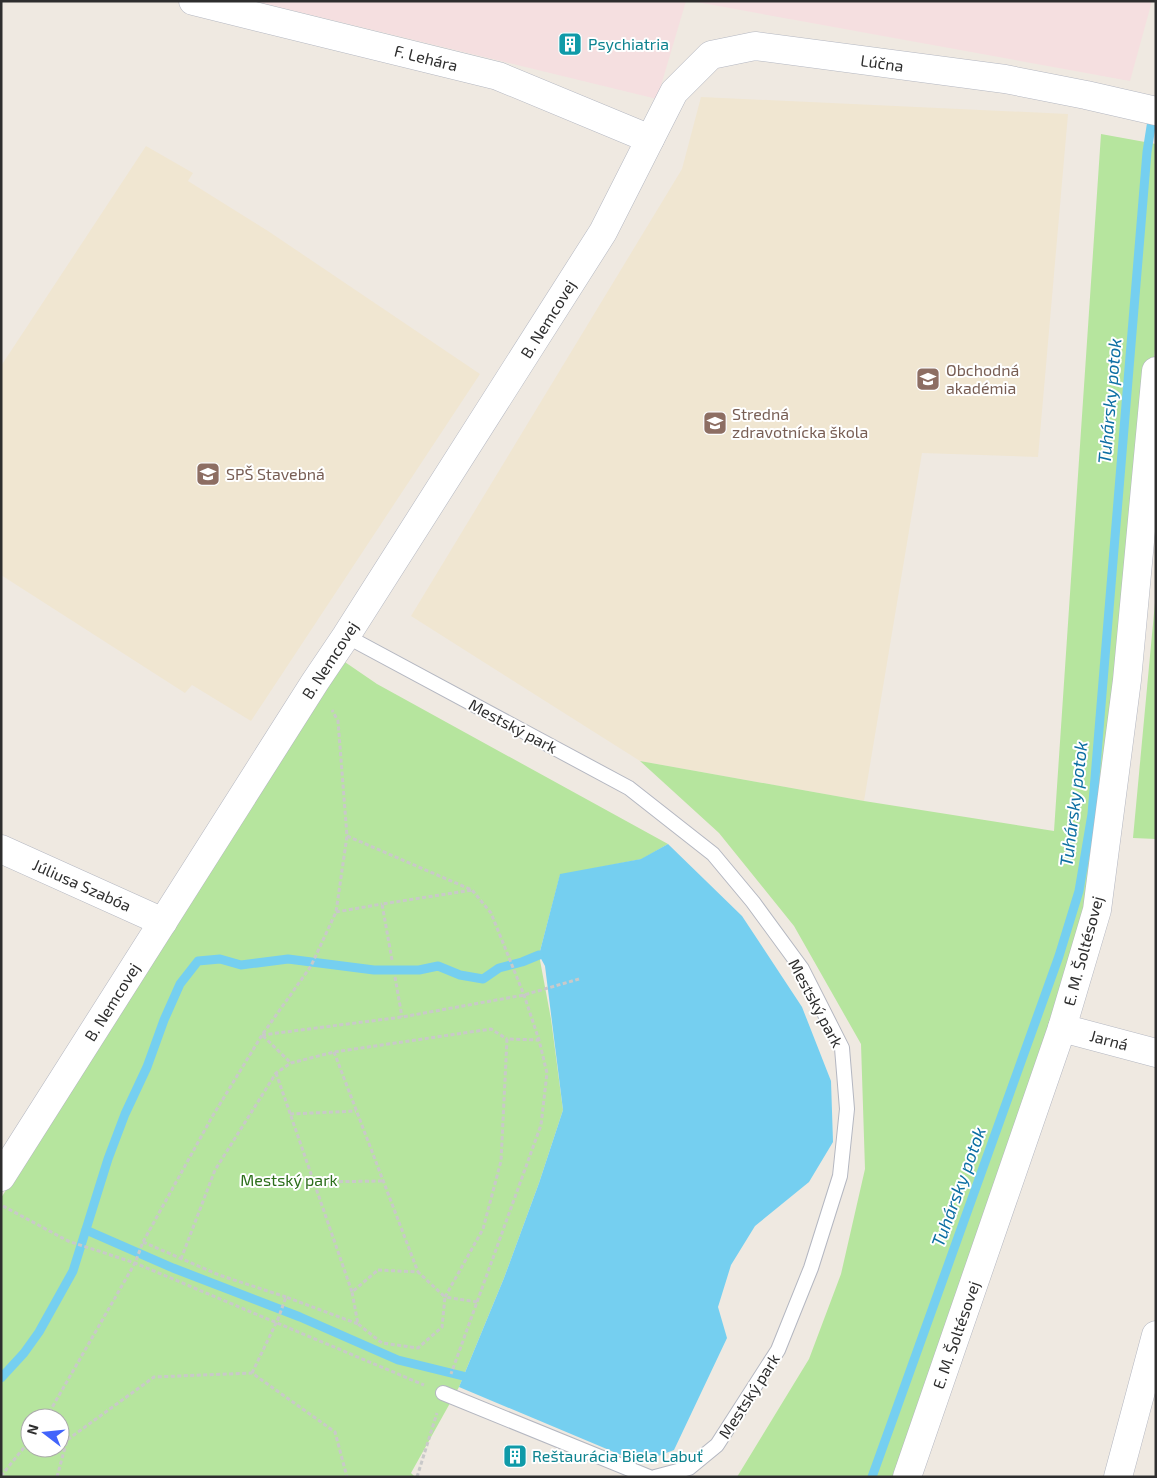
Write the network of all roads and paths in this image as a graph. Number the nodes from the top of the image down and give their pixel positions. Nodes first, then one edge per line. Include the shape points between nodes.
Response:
1 (194, 1) edge
2 (1156, 111) edge
3 (650, 139) junction
4 (1156, 371) edge
5 (346, 636) junction
6 (338, 721) dead end
7 (347, 836) junction
8 (1, 849) edge
9 (472, 890) junction
10 (382, 904) junction
11 (336, 912) junction
12 (163, 922) junction
13 (392, 960) dead end
14 (395, 977) dead end
15 (579, 979) dead end
16 (524, 995) junction
17 (402, 1017) junction
18 (1062, 1028) junction
19 (262, 1035) junction
20 (507, 1039) junction
21 (538, 1040) junction
22 (334, 1052) junction
23 (1156, 1053) edge
24 (291, 1063) junction
25 (276, 1073) junction
26 (356, 1111) junction
27 (290, 1114) junction
28 (1, 1177) edge
29 (383, 1181) junction
30 (314, 1182) junction
31 (1, 1205) edge
32 (142, 1244) junction
33 (181, 1259) junction
34 (136, 1261) junction
35 (418, 1272) junction
36 (352, 1292) junction
37 (286, 1297) junction
38 (445, 1297) junction
39 (477, 1302) junction
40 (276, 1324) junction
41 (358, 1324) junction
42 (1156, 1335) edge
43 (455, 1363) dead end
44 (252, 1373) junction
45 (443, 1393) junction
46 (52, 1408) edge
47 (70, 1438) edge
48 (20, 1452) edge
49 (62, 1458) edge
50 (1, 1476) edge
51 (56, 1477) edge
52 (347, 1477) edge
53 (417, 1477) edge
54 (649, 1477) edge
55 (655, 1477) edge
56 (907, 1477) edge
57 (1118, 1477) edge

1 - 3 street, F. Lehára via 498,76
2 - 3 street, Lúčna via 1005,79 755,46 710,55 674,92
3 - 5 street, B. Nemcovej via 602,232
4 - 18 street, E. M. Šoltésovej via 1128,680 1097,910
5 - 12 street, B. Nemcovej
5 - 55 lane, Mestský park via 629,788 713,854 754,902 802,969 842,1048 847,1109 840,1176 811,1268 778,1350 717,1445 689,1468
6 - 7 path
7 - 9 path
7 - 11 path
8 - 12 street, Júliusa Szabóa
9 - 10 path
9 - 16 path via 491,913
10 - 11 path
10 - 13 path
11 - 19 path via 311,966
12 - 28 street, B. Nemcovej
14 - 17 path
15 - 16 path
16 - 17 path
16 - 21 path
17 - 19 path
18 - 23 street, Jarná
18 - 56 street, E. M. Šoltésovej
19 - 24 path
19 - 32 path via 212,1117
20 - 21 path
20 - 22 path via 491,1029
20 - 38 path via 501,1161 483,1229
21 - 39 path via 547,1073 541,1125
22 - 24 path
22 - 26 path
24 - 25 path
25 - 27 path
25 - 33 path via 215,1170
26 - 27 path
26 - 29 path
27 - 30 path
29 - 30 path
29 - 35 path
30 - 36 path
31 - 34 path via 68,1241
32 - 33 path
32 - 34 path
33 - 37 path
34 - 40 path
34 - 46 path
35 - 36 path via 378,1270
35 - 38 path
36 - 41 path
37 - 40 path
37 - 41 path
38 - 39 path
38 - 41 path via 442,1327 418,1348 382,1343
39 - 43 path
40 - 44 path
40 - 45 path
42 - 57 street
44 - 47 path via 154,1377
44 - 52 path via 335,1432
45 - 53 path
45 - 54 lane
48 - 50 path
49 - 51 path

